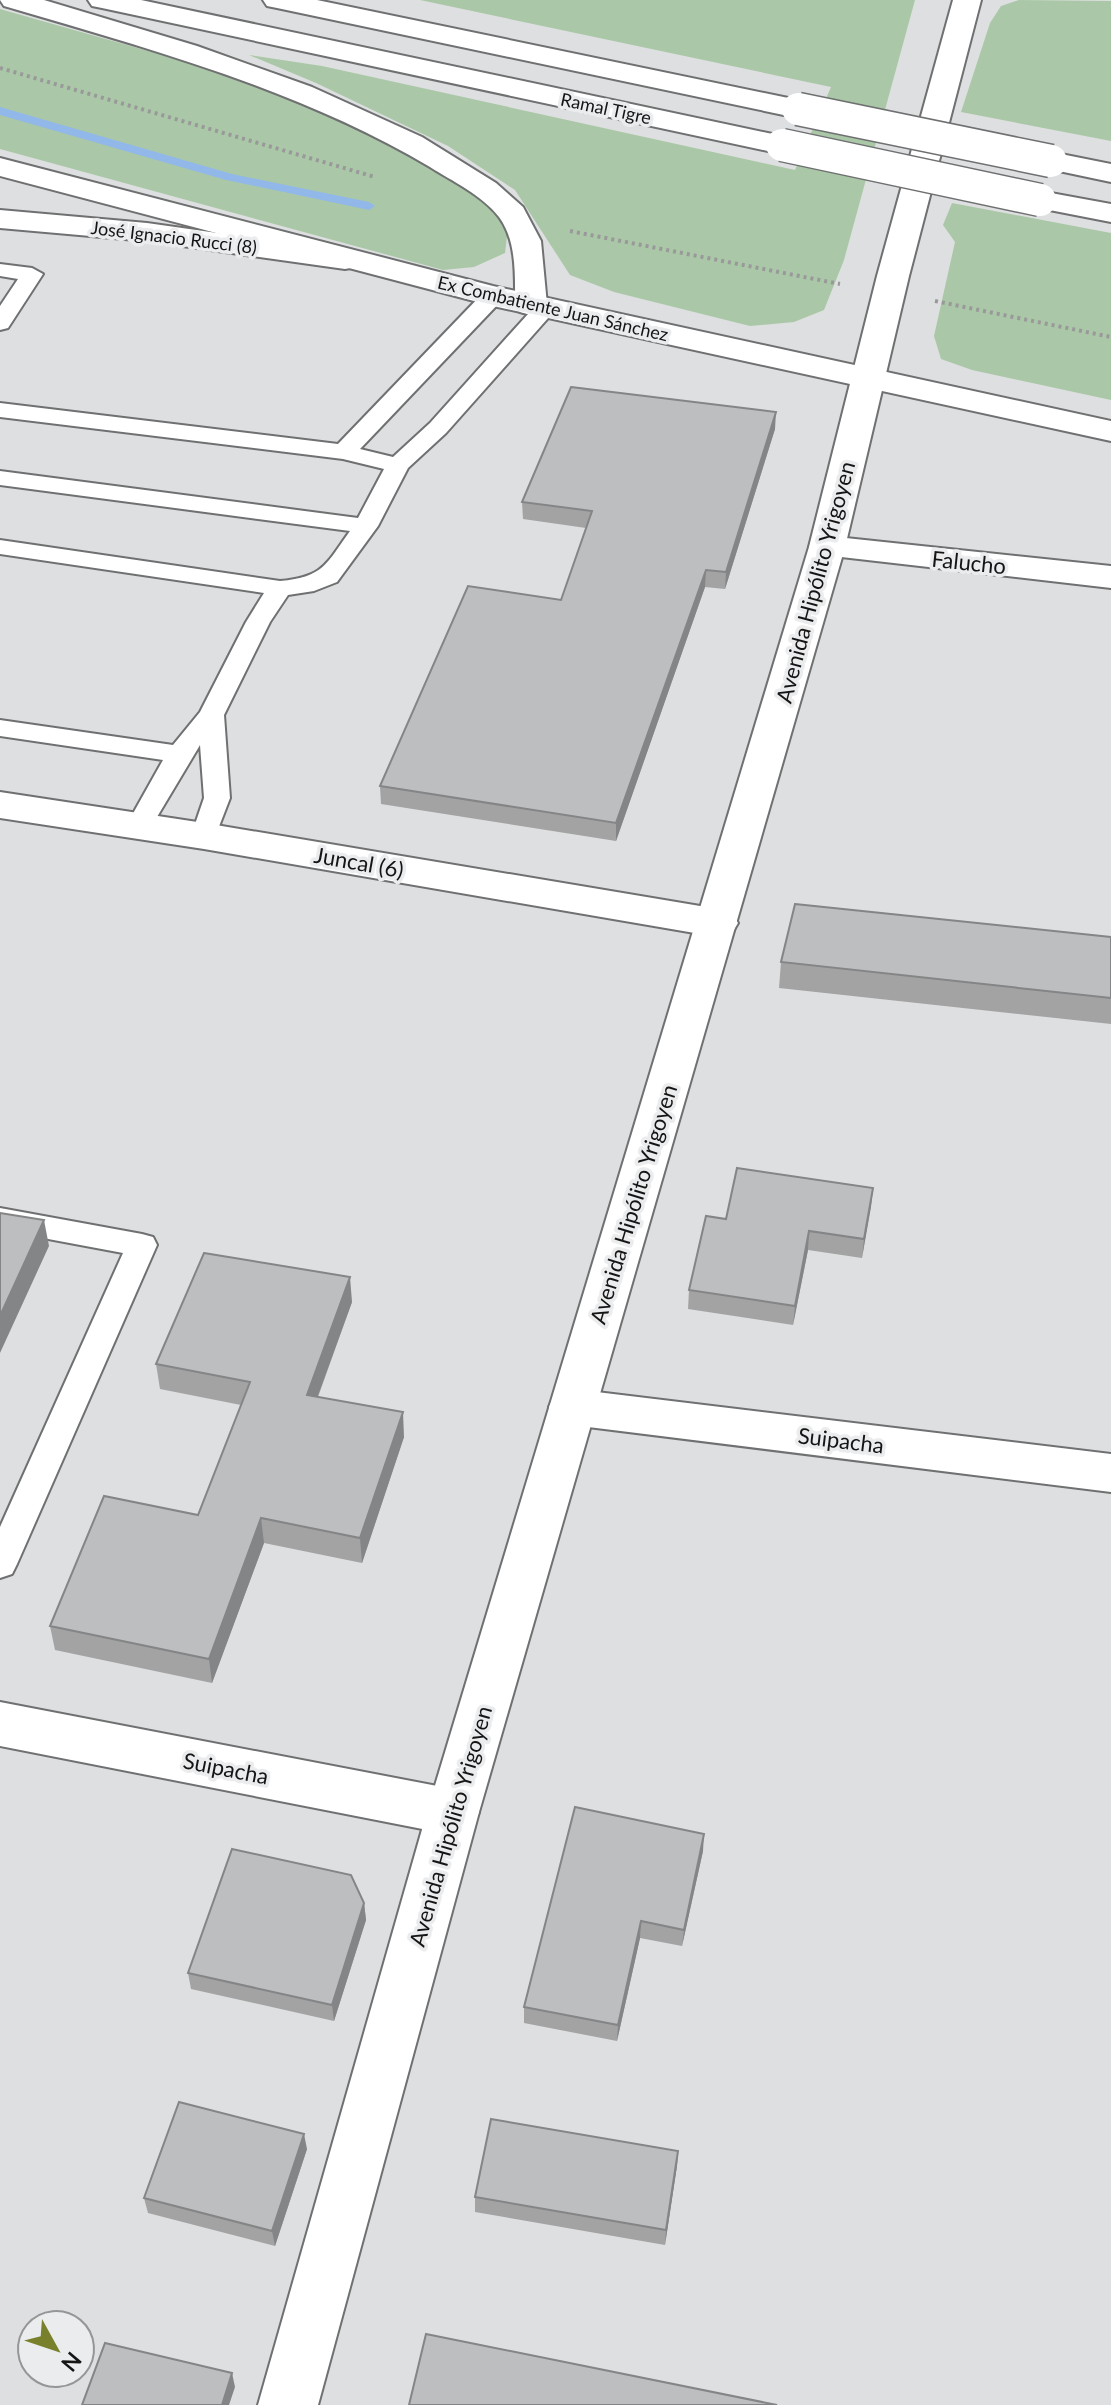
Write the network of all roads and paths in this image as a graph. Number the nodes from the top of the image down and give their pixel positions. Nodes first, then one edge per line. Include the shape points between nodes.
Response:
1 (14, 0) edge
2 (102, 0) edge
3 (277, 0) edge
4 (967, 0) edge
5 (0, 167) edge
6 (1111, 173) edge
7 (1111, 213) edge
8 (0, 219) edge
9 (347, 260) junction
10 (0, 270) edge
11 (493, 296) junction
12 (539, 306) junction
13 (0, 323) edge
14 (868, 376) junction
15 (0, 410) edge
16 (1111, 431) edge
17 (343, 452) junction
18 (398, 465) junction
19 (0, 478) edge
20 (366, 526) junction
21 (0, 547) edge
22 (827, 547) junction
23 (1111, 577) edge
24 (280, 588) junction
25 (211, 715) junction
26 (0, 728) edge
27 (179, 754) junction
28 (0, 805) edge
29 (139, 826) junction
30 (204, 836) junction
31 (718, 923) junction
32 (0, 1219) edge
33 (572, 1407) junction
34 (1111, 1473) edge
35 (0, 1564) edge
36 (0, 1724) edge
37 (453, 1812) junction
38 (288, 2405) edge

1 - 12 main road via 237,70 323,103 445,163 498,197 517,221
2 - 7 main road, Ramal Tigre, bridge
3 - 6 main road, Ramal Tigre, bridge
4 - 14 main road, Avenida Hipólito Yrigoyen
5 - 9 main road, Ex Combatiente Juan Sánchez
8 - 9 main road, José Ignacio Rucci (8) via 147,232
9 - 11 main road, Ex Combatiente Juan Sánchez
10 - 13 lane via 32,274
11 - 12 main road, Ex Combatiente Juan Sánchez
11 - 17 lane
12 - 14 main road, Ex Combatiente Juan Sánchez
12 - 18 lane via 438,428
14 - 16 main road, Ex Combatiente Juan Sánchez
14 - 22 main road, Avenida Hipólito Yrigoyen
15 - 17 lane
17 - 18 lane
18 - 20 lane
19 - 20 lane
20 - 24 lane via 328,577
21 - 24 lane
22 - 23 main road, Falucho
22 - 31 main road, Avenida Hipólito Yrigoyen
24 - 25 lane
25 - 27 lane
25 - 30 lane via 217,798
26 - 27 lane
27 - 29 lane
28 - 29 main road, Juncal (6)
29 - 30 main road, Juncal (6)
30 - 31 main road, Juncal (6)
31 - 33 main road, Avenida Hipólito Yrigoyen
32 - 35 lane via 142,1245
33 - 34 main road, Suipacha
33 - 37 main road, Avenida Hipólito Yrigoyen
36 - 37 main road, Suipacha
37 - 38 main road, Avenida Hipólito Yrigoyen

